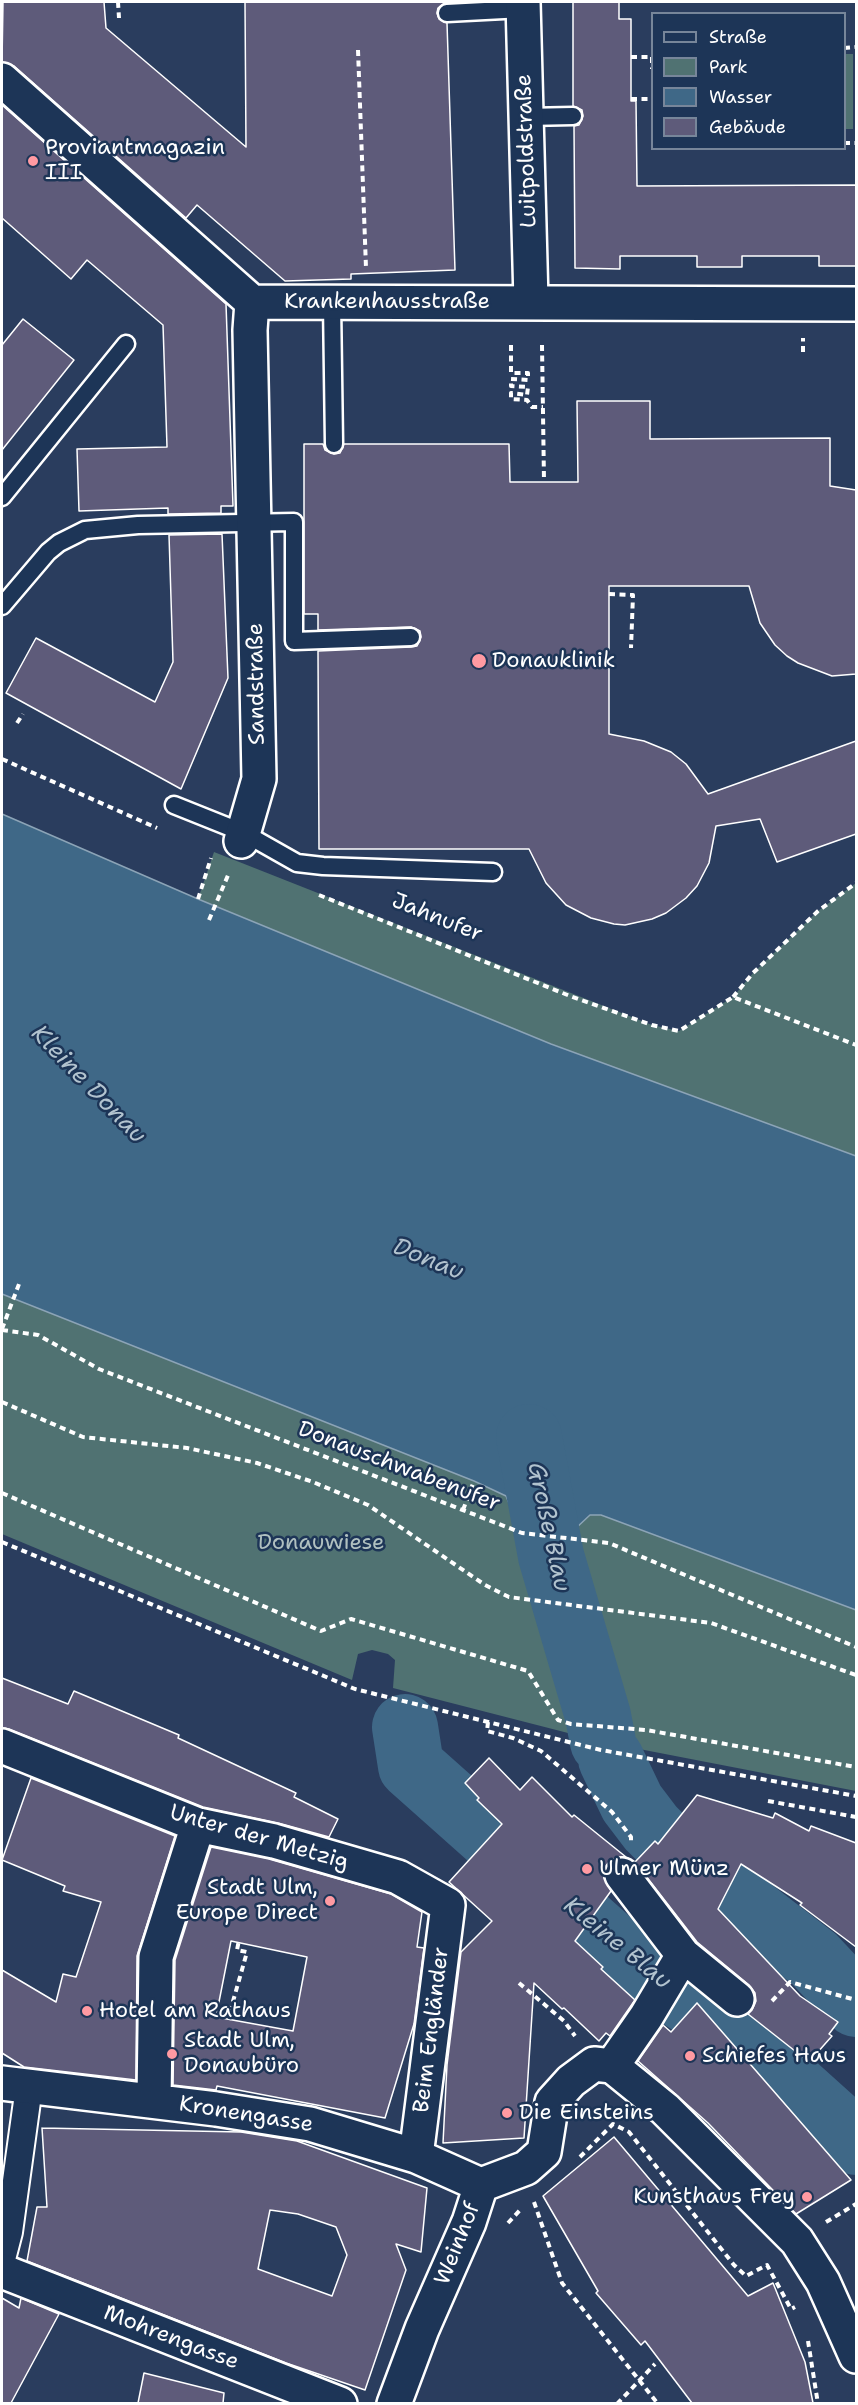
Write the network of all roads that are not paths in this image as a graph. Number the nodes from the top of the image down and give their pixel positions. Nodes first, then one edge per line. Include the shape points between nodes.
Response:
1 (523, 5) edge
2 (447, 13) dead end
3 (2, 80) edge
4 (573, 116) dead end
5 (526, 117) junction
6 (252, 302) junction
7 (531, 302) junction
8 (332, 303) junction
9 (856, 304) edge
10 (126, 344) dead end
11 (334, 444) dead end
12 (2, 497) edge
13 (254, 523) junction
14 (2, 606) edge
15 (411, 637) dead end
16 (174, 805) dead end
17 (232, 849) junction
18 (493, 872) dead end
19 (7, 1748) edge
20 (198, 1824) junction
21 (626, 1860) road end
22 (448, 1905) joint
23 (680, 1960) junction
24 (737, 1999) dead end
25 (603, 2065) junction
26 (16, 2085) edge
27 (154, 2101) junction
28 (416, 2156) junction
29 (481, 2186) junction
30 (2, 2259) edge
31 (2, 2271) edge
32 (856, 2356) edge
33 (340, 2403) edge
34 (394, 2403) edge

1 - 2 lane
1 - 5 street, Luitpoldstraße
3 - 6 street, Krankenhausstraße
4 - 5 lane
5 - 7 street, Luitpoldstraße
6 - 8 street, Krankenhausstraße
6 - 13 street, Sandstraße
7 - 8 street, Krankenhausstraße
7 - 9 street, Krankenhausstraße
8 - 11 lane
10 - 12 lane
13 - 14 lane via 85,530 48,552
13 - 15 lane via 294,522 294,641
13 - 17 street, Sandstraße via 259,779
16 - 17 lane
17 - 18 lane via 323,866
19 - 20 street, Unter der Metzig
20 - 22 street, Unter der Metzig via 274,1841 398,1877
20 - 27 street via 156,1957
21 - 23 street
22 - 28 street, Beim Engländer
23 - 24 street
23 - 25 street, Weinhof via 646,2017
25 - 29 street, Weinhof via 571,2081 552,2102 544,2152 526,2168
25 - 32 street via 664,2109 797,2241 823,2282
26 - 27 street, Kronengasse
26 - 30 street via 9,2232
27 - 28 street, Kronengasse via 310,2124
28 - 29 street, Kronengasse
29 - 34 street, Weinhof
31 - 33 street, Mohrengasse

